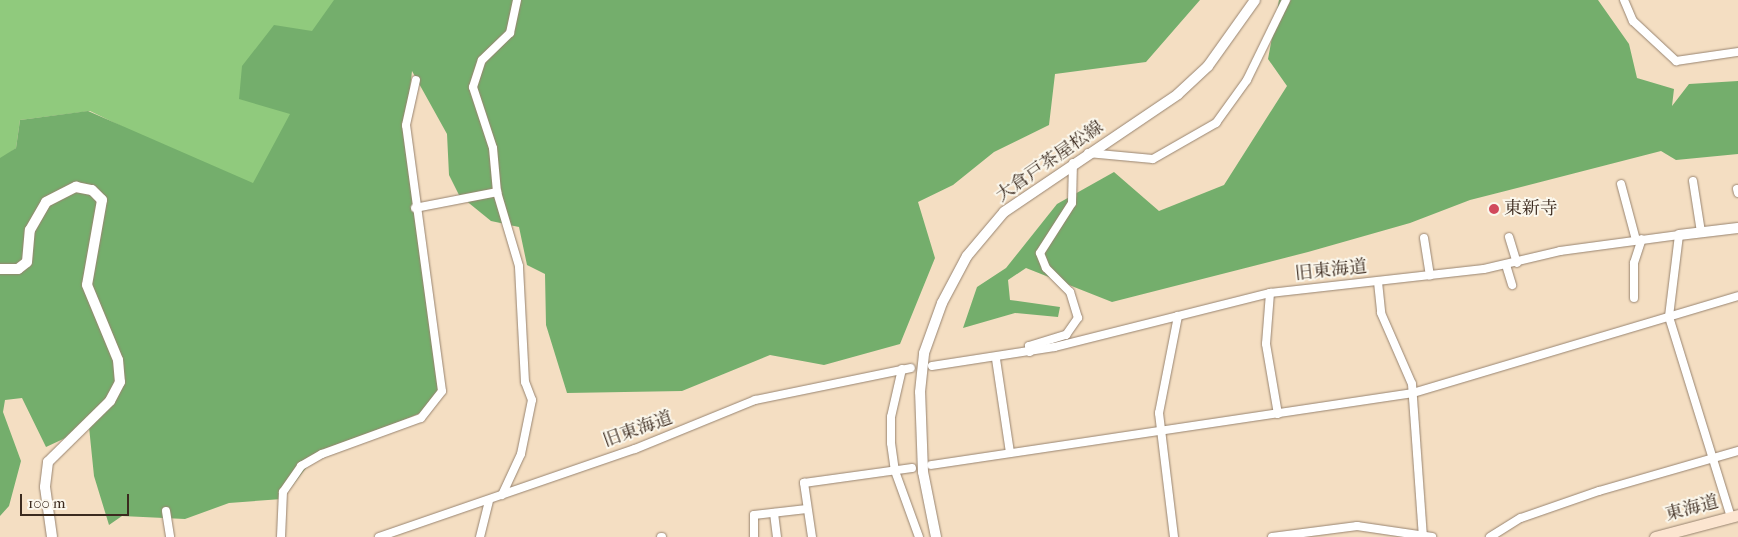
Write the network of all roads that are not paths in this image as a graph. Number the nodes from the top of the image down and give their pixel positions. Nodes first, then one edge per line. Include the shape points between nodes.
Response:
1 (516, 0) edge
2 (1255, 0) edge
3 (1286, 0) edge
4 (1624, 0) edge
5 (1738, 52) edge
6 (416, 80) dead end
7 (1088, 154) junction
8 (1073, 163) junction
9 (1693, 182) dead end
10 (1621, 184) dead end
11 (497, 192) junction
12 (415, 208) junction
13 (1738, 228) edge
14 (1701, 232) junction
15 (1679, 235) junction
16 (1509, 237) dead end
17 (1424, 238) dead end
18 (1639, 239) junction
19 (1517, 263) junction
20 (1506, 265) junction
21 (0, 269) edge
22 (1430, 276) junction
23 (1378, 282) junction
24 (1512, 285) dead end
25 (1270, 294) junction
26 (1738, 296) edge
27 (1634, 298) dead end
28 (1178, 316) junction
29 (1669, 317) junction
30 (1030, 352) junction
31 (996, 359) junction
32 (932, 366) dead end
33 (1413, 393) junction
34 (1278, 414) junction
35 (1160, 434) junction
36 (1738, 451) edge
37 (1010, 454) junction
38 (1714, 459) junction
39 (932, 465) dead end
40 (912, 468) dead end
41 (895, 471) junction
42 (502, 495) junction
43 (489, 500) junction
44 (807, 509) junction
45 (166, 511) dead end
46 (774, 513) junction
47 (1734, 516) edge
48 (402, 528) junction
49 (1422, 536) edge
50 (52, 537) edge
51 (170, 537) edge
52 (281, 537) edge
53 (379, 537) edge
54 (405, 537) edge
55 (480, 537) edge
56 (754, 537) edge
57 (777, 537) edge
58 (812, 537) edge
59 (918, 537) edge
60 (936, 537) edge
61 (1174, 537) edge
62 (1272, 537) edge
63 (1432, 537) edge
64 (1490, 537) edge
65 (1655, 537) edge

1 - 11 street via 510,33 482,60 473,87 493,148
2 - 7 street, 大倉戸茶屋松線 via 1213,60 1184,88
3 - 7 street via 1247,80 1216,122 1153,158
4 - 5 street via 1633,21 1676,62
6 - 12 street via 406,125
7 - 8 street, 大倉戸茶屋松線
8 - 30 street via 1072,203 1040,253 1046,268 1070,292 1078,318 1066,335 1029,346
8 - 60 street, 大倉戸茶屋松線 via 1004,212 967,256 942,303 924,353 920,392 923,472
9 - 14 street
10 - 18 street
11 - 12 street
11 - 42 street via 519,266 525,382 532,400 522,454
12 - 52 street via 442,390 421,418 322,454 302,466 283,492
13 - 14 street, 旧東海道
14 - 15 street, 旧東海道
15 - 18 street, 旧東海道
15 - 29 street
16 - 19 street
17 - 22 street
18 - 19 street, 旧東海道
18 - 27 street via 1634,263
19 - 20 street, 旧東海道
20 - 22 street, 旧東海道
20 - 24 street
21 - 50 street via 18,269 28,262 30,230 46,202 76,187 92,190 102,200 87,285 121,373 110,401 48,462 45,487
22 - 23 street, 旧東海道
23 - 25 street, 旧東海道
23 - 33 street via 1381,313 1407,368
25 - 28 street, 旧東海道
25 - 34 street via 1266,344
26 - 29 street
28 - 30 street, 旧東海道
28 - 35 street via 1162,382
29 - 33 street
29 - 38 street
30 - 31 street, 旧東海道
31 - 32 street, 旧東海道
31 - 37 street
33 - 34 street
33 - 49 street
34 - 35 street
35 - 37 street
35 - 61 street
36 - 38 street
37 - 39 street
38 - 47 street
38 - 64 street via 1598,491 1522,518
40 - 41 street
41 - 42 street, 旧東海道 via 891,417 906,368 755,400
41 - 44 street via 804,483
41 - 59 street
42 - 43 street, 旧東海道
43 - 48 street, 旧東海道
43 - 55 street
44 - 46 street
44 - 58 street
45 - 51 street
46 - 56 street via 754,515
46 - 57 street
47 - 65 main road, 東海道
48 - 53 street, 旧東海道
48 - 54 street
49 - 62 street via 1357,526
49 - 63 street

